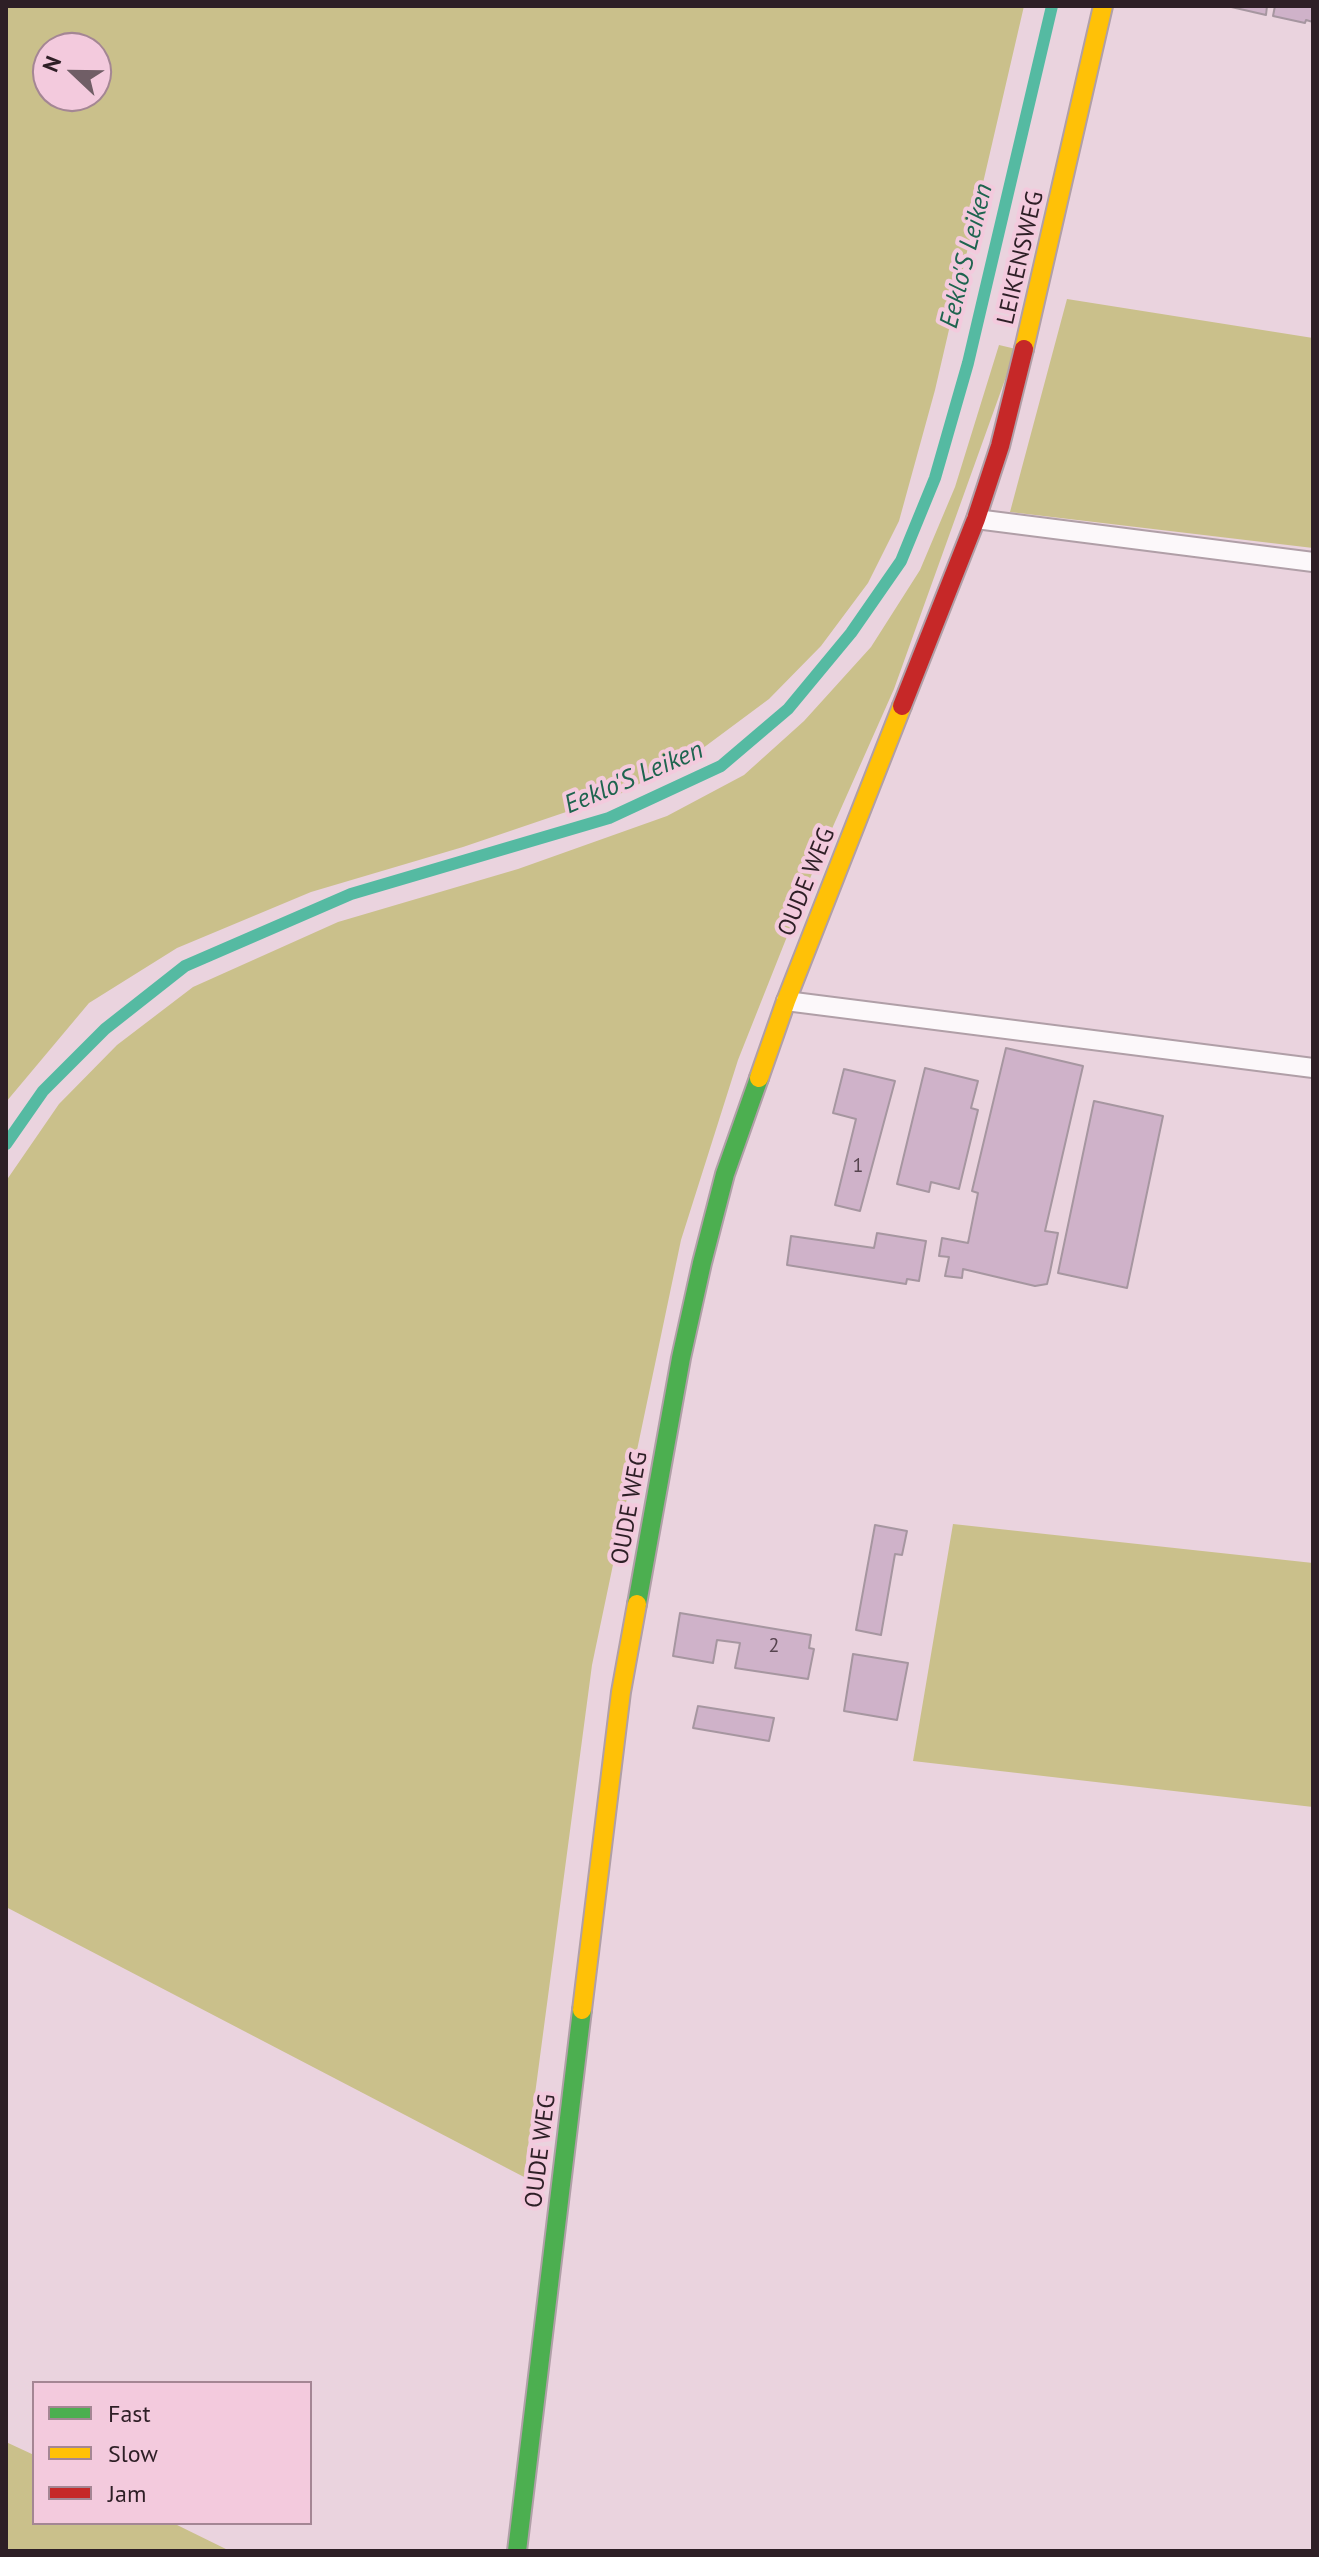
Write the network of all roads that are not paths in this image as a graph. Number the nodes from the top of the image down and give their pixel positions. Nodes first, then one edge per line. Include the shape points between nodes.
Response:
1 (1103, 6) edge
2 (976, 519) junction
3 (1313, 562) edge
4 (786, 1001) junction
5 (1313, 1068) edge
6 (517, 2551) edge

1 - 2 street, LEIKENSWEG via 1024,351
2 - 3 lane
2 - 4 street, OUDE WEG
4 - 5 lane
4 - 6 street, OUDE WEG via 725,1174 702,1263 621,1692

